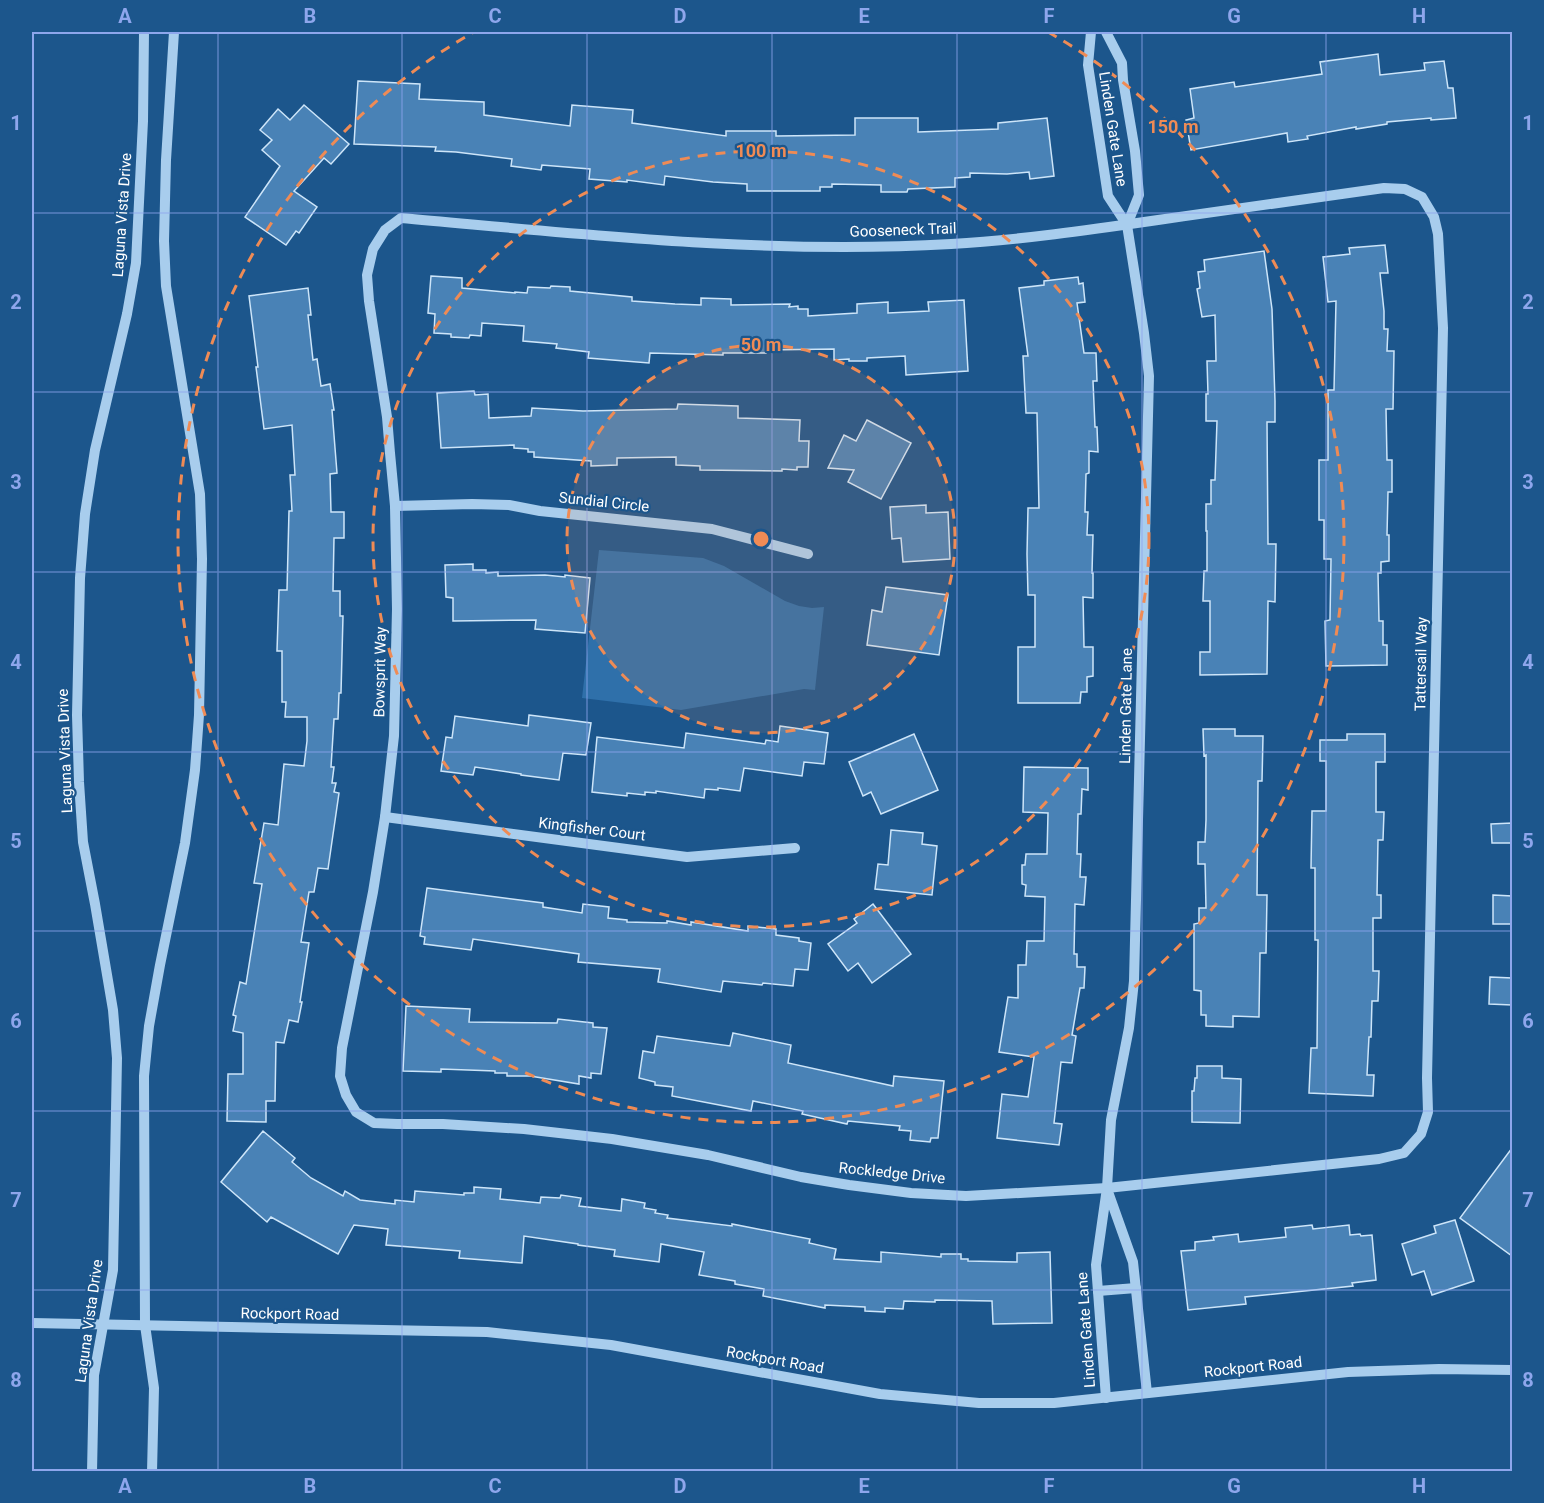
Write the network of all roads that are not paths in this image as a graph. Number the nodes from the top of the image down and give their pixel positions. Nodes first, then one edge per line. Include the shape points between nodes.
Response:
1 (144, 32) edge
2 (174, 32) edge
3 (1091, 32) edge
4 (1106, 32) edge
5 (1422, 197) joint
6 (1127, 225) junction
7 (385, 230) joint
8 (394, 507) junction
9 (808, 554) dead end
10 (386, 817) junction
11 (795, 848) dead end
12 (356, 1112) joint
13 (1421, 1134) joint
14 (1107, 1188) junction
15 (1136, 1288) junction
16 (1098, 1291) junction
17 (32, 1323) edge
18 (103, 1324) junction
19 (145, 1325) junction
20 (1512, 1370) edge
21 (1147, 1393) junction
22 (1106, 1398) junction
23 (92, 1472) edge
24 (152, 1472) edge

1 - 18 street, Laguna Vista Drive via 136,263 95,450 80,578 77,716 83,842 113,1010 117,1058 113,1270
2 - 19 street via 164,241 166,286 200,494 200,704 185,843 149,1026 144,1076
3 - 6 street, Linden Gate Lane via 1088,64 1108,196
4 - 6 street, Linden Gate Lane via 1122,63 1136,151 1139,195
5 - 6 street, Gooseneck Trail via 1405,189 1384,188
5 - 13 street, Tattersail Way via 1434,217 1438,234 1443,328 1428,1112
6 - 7 street, Gooseneck Trail via 1044,237 868,247 679,243 401,218
6 - 14 street, Linden Gate Lane via 1149,376 1134,981 1111,1120
7 - 8 street, Bowsprit Way via 373,249 367,275 387,417
8 - 9 street, Sundial Circle via 509,506 712,529
8 - 10 street, Bowsprit Way via 394,736
10 - 11 street, Kingfisher Court via 687,857
10 - 12 street, Bowsprit Way via 342,1048 340,1076
12 - 14 street, Rockledge Drive via 374,1123 524,1129 612,1139 708,1155 801,1177 911,1193 966,1196
13 - 14 street, Rockledge Drive via 1404,1153 1379,1159
14 - 15 street, Linden Gate Lane via 1133,1262
14 - 16 street, Linden Gate Lane via 1096,1265
15 - 16 street
15 - 21 street, Linden Gate Lane
16 - 22 street, Linden Gate Lane
17 - 18 street, Rockport Road
18 - 19 street, Rockport Road
18 - 23 street, Laguna Vista Drive via 94,1375
19 - 22 street, Rockport Road via 487,1332 611,1345 880,1394 979,1403
19 - 24 street via 154,1388
20 - 21 street, Rockport Road via 1348,1372
21 - 22 street, Rockport Road

